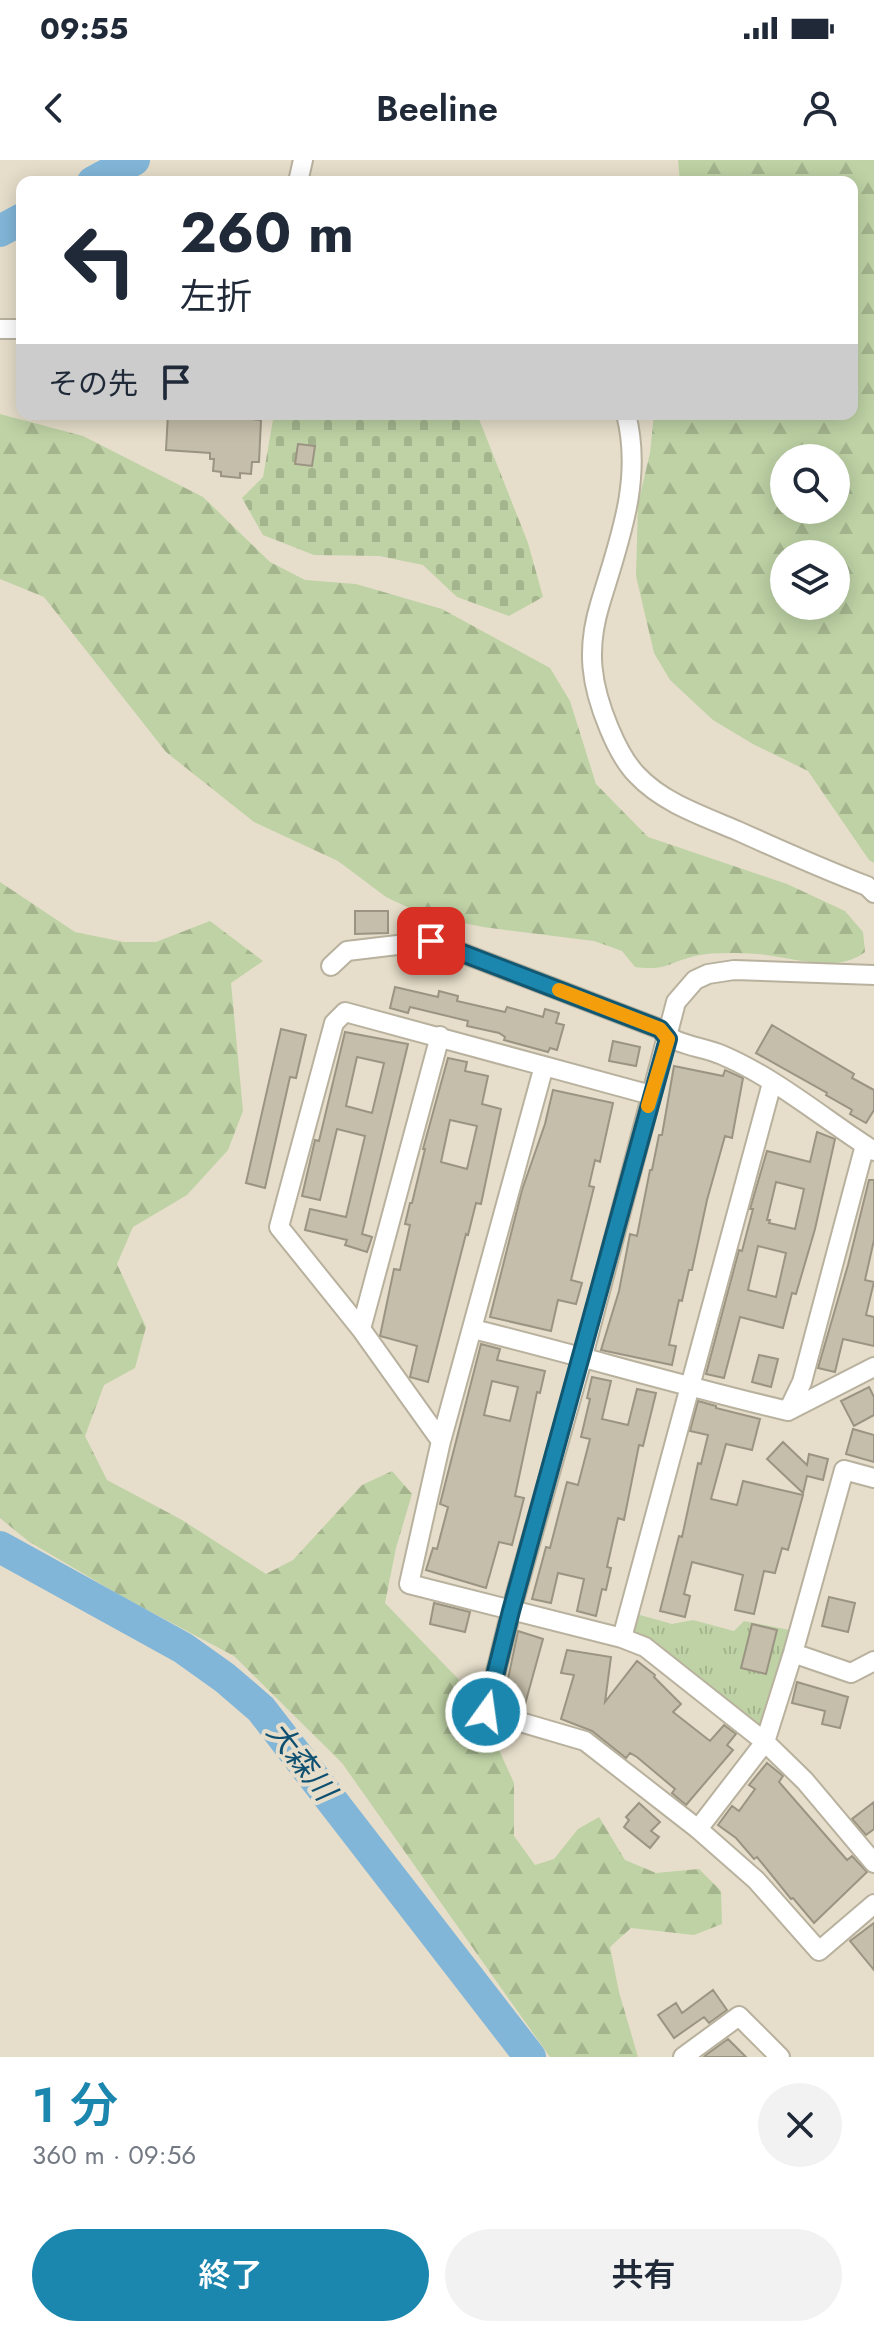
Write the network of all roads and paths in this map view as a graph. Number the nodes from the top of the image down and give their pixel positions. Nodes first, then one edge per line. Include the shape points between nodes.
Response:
1 (628, 420) edge
2 (874, 893) edge
3 (331, 966) dead end
4 (874, 975) edge
5 (440, 1036) junction
6 (668, 1039) junction
7 (544, 1066) junction
8 (772, 1083) junction
9 (651, 1095) junction
10 (869, 1148) edge
11 (361, 1329) junction
12 (473, 1329) junction
13 (583, 1356) junction
14 (874, 1367) edge
15 (691, 1388) junction
16 (788, 1411) junction
17 (441, 1441) junction
18 (874, 1478) edge
19 (511, 1611) junction
20 (622, 1638) junction
21 (793, 1653) junction
22 (874, 1661) edge
23 (765, 1742) junction
24 (698, 1829) junction
25 (874, 1863) edge
26 (874, 1904) edge
27 (683, 2057) edge
28 (780, 2057) edge

1 - 2 street via 634,466 618,546 596,616 591,659 598,702 619,750 636,775 675,804
3 - 6 street via 347,951 431,941 660,1029
4 - 6 street via 734,970 708,974 695,980 676,1002
5 - 7 street
5 - 11 street
5 - 11 street via 345,1012 334,1023 279,1227
6 - 8 street via 723,1056
6 - 9 street
7 - 9 street
7 - 12 street
8 - 10 street
8 - 15 street
9 - 13 street
10 - 16 street via 802,1382
11 - 17 street
12 - 13 street
12 - 17 street
13 - 15 street
13 - 19 street
14 - 16 street
15 - 16 street
15 - 20 street
17 - 19 street via 409,1584
18 - 21 street via 844,1470
19 - 20 street
19 - 24 street via 486,1712 585,1741
20 - 23 street via 645,1647
21 - 22 street via 851,1673
21 - 23 street
23 - 24 street
23 - 25 street
24 - 26 street via 756,1880 819,1951
27 - 28 street via 739,2016

